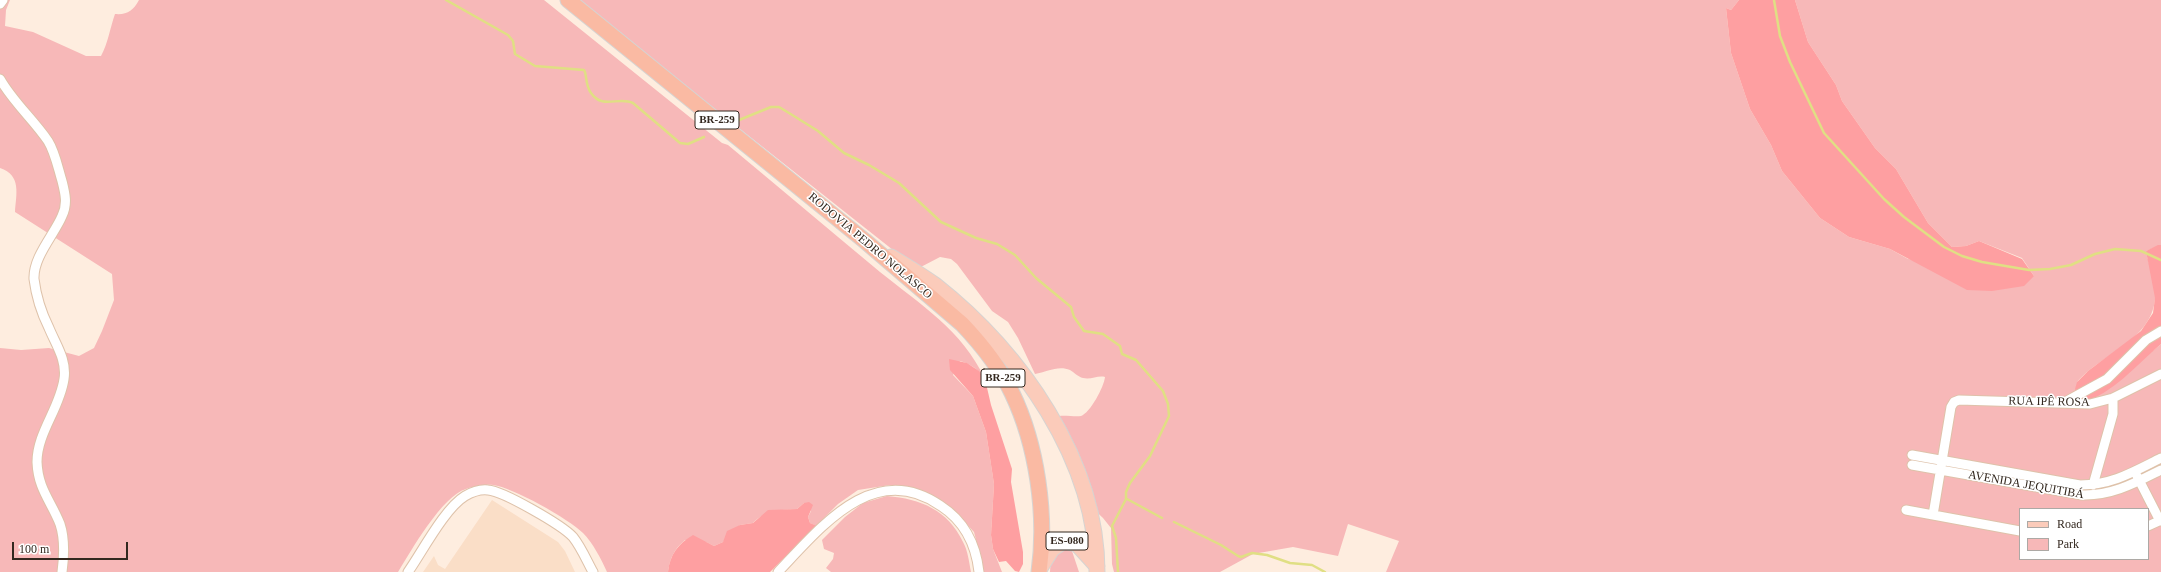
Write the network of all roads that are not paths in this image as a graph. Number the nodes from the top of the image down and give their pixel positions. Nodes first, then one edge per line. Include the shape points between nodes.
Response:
1 (3, 0) edge
2 (568, 0) edge
3 (0, 4) edge
4 (0, 79) edge
5 (865, 241) junction
6 (2161, 331) edge
7 (2161, 374) edge
8 (2113, 398) junction
9 (2064, 402) junction
10 (1912, 455) dead end
11 (2161, 458) edge
12 (1942, 460) junction
13 (1912, 465) dead end
14 (1940, 470) junction
15 (2161, 470) edge
16 (2135, 471) junction
17 (2140, 481) junction
18 (2093, 485) junction
19 (1906, 510) dead end
20 (1933, 515) junction
21 (2160, 521) edge
22 (2149, 526) edge
23 (2019, 531) edge
24 (1097, 569) edge
25 (1039, 570) edge
26 (62, 572) edge
27 (408, 572) edge
28 (592, 572) edge
29 (778, 572) edge
30 (978, 572) edge

1 - 3 street
2 - 5 highway, RODOVIA PEDRO NOLASCO / BR-259
4 - 26 street via 48,142 60,172 65,196 63,214 34,275 40,304 64,366 64,379 43,435 37,461 40,485 60,526 64,559
5 - 24 main road via 934,284 1003,350 1029,381 1064,443 1082,485 1095,540
5 - 25 highway, RODOVIA PEDRO NOLASCO / BR-259 via 962,324 988,353 1012,393 1034,458 1040,498
6 - 9 street via 2146,340 2107,379
7 - 8 street, RUA IPÊ ROSA
8 - 9 street, RUA IPÊ ROSA via 2090,404
8 - 18 street via 2113,414
9 - 12 street, RUA IPÊ ROSA via 1954,402 1950,407
10 - 12 street, AVENIDA JEQUITIBÁ
11 - 16 street, AVENIDA JEQUITIBÁ
12 - 14 street
12 - 18 street, AVENIDA JEQUITIBÁ via 2080,485
13 - 14 street, AVENIDA JEQUITIBÁ
14 - 17 street, AVENIDA JEQUITIBÁ via 2096,496
14 - 20 street
15 - 17 street, AVENIDA JEQUITIBÁ
16 - 17 street
16 - 18 street, AVENIDA JEQUITIBÁ via 2114,481
17 - 21 street
19 - 20 street
20 - 23 street
21 - 22 street
24 - 25 main road, ES-080 via 1077,544 1064,541 1052,549
27 - 28 street via 447,513 463,498 474,492 488,490 502,494 538,513 573,537
29 - 30 street via 848,504 859,498 889,490 913,491 932,499 956,518 969,537 977,556

